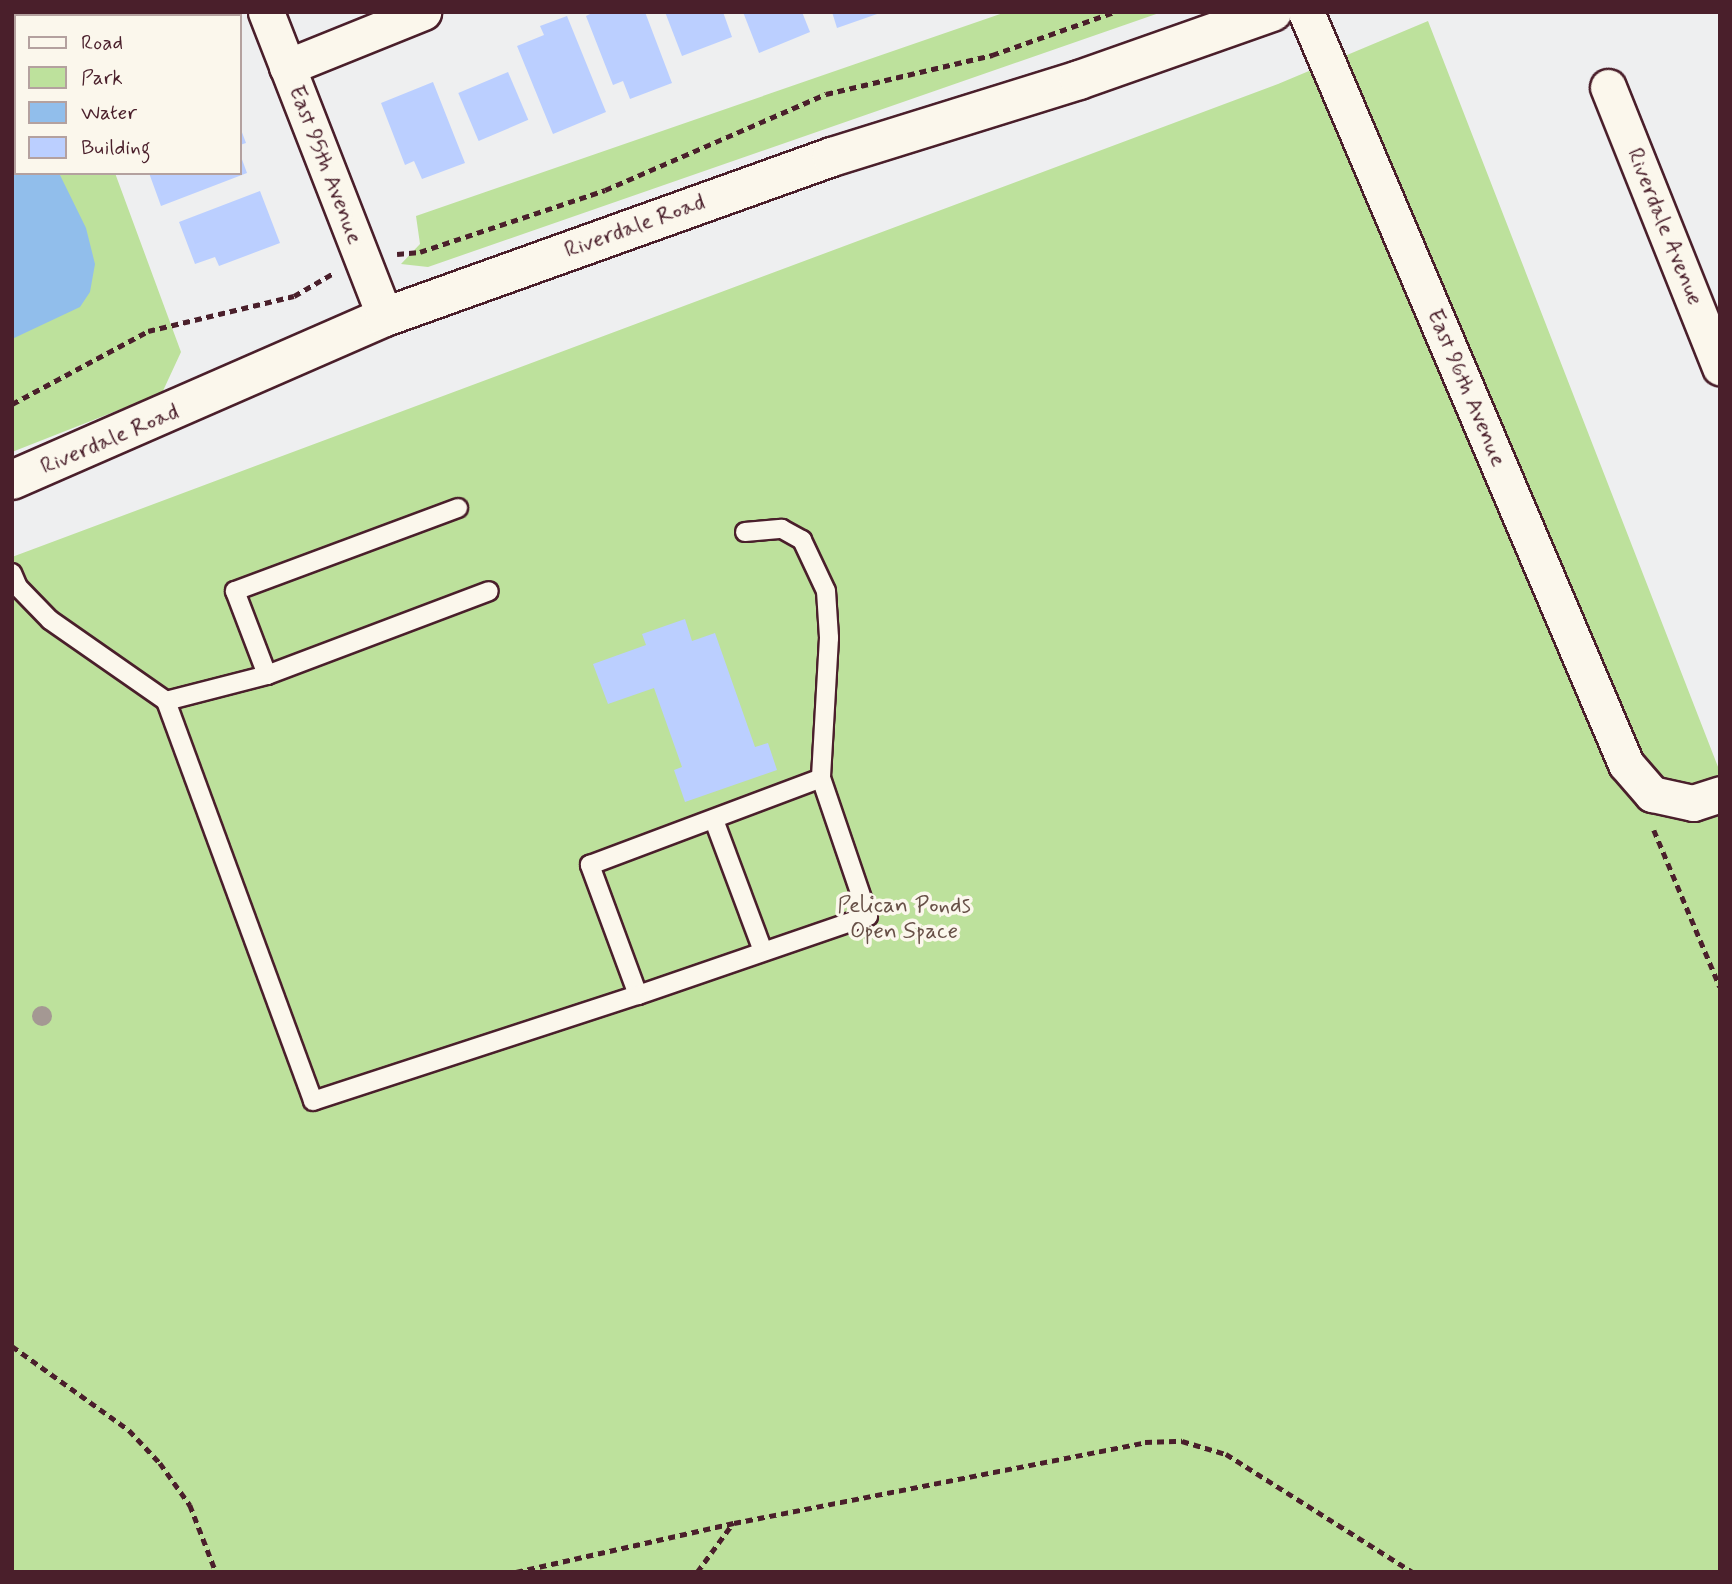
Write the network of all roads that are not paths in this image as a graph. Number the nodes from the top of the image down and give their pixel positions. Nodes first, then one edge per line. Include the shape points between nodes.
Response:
1 (266, 12) edge
2 (423, 12) edge
3 (1272, 12) edge
4 (1306, 12) edge
5 (287, 67) junction
6 (1608, 88) dead end
7 (385, 317) junction
8 (1720, 367) edge
9 (12, 480) edge
10 (458, 508) dead end
11 (745, 532) dead end
12 (12, 573) edge
13 (489, 592) dead end
14 (267, 675) junction
15 (166, 701) junction
16 (821, 778) junction
17 (1706, 798) edge
18 (714, 820) junction
19 (762, 951) junction
20 (638, 995) junction

1 - 5 street, East 95th Avenue
2 - 5 street
3 - 7 street, Riverdale Road via 1079,80 831,157
4 - 17 street, East 96th Avenue via 1626,764 1653,793
5 - 7 street, East 95th Avenue
6 - 8 street, Riverdale Avenue
7 - 9 street, Riverdale Road
10 - 14 lane via 235,591
11 - 16 lane via 782,529 802,540 825,591 829,638
12 - 15 lane via 18,587 50,620
13 - 14 lane
14 - 15 lane
15 - 20 lane via 313,1101
16 - 18 lane
16 - 19 lane via 868,916
18 - 19 lane
18 - 20 lane via 590,865
19 - 20 lane

